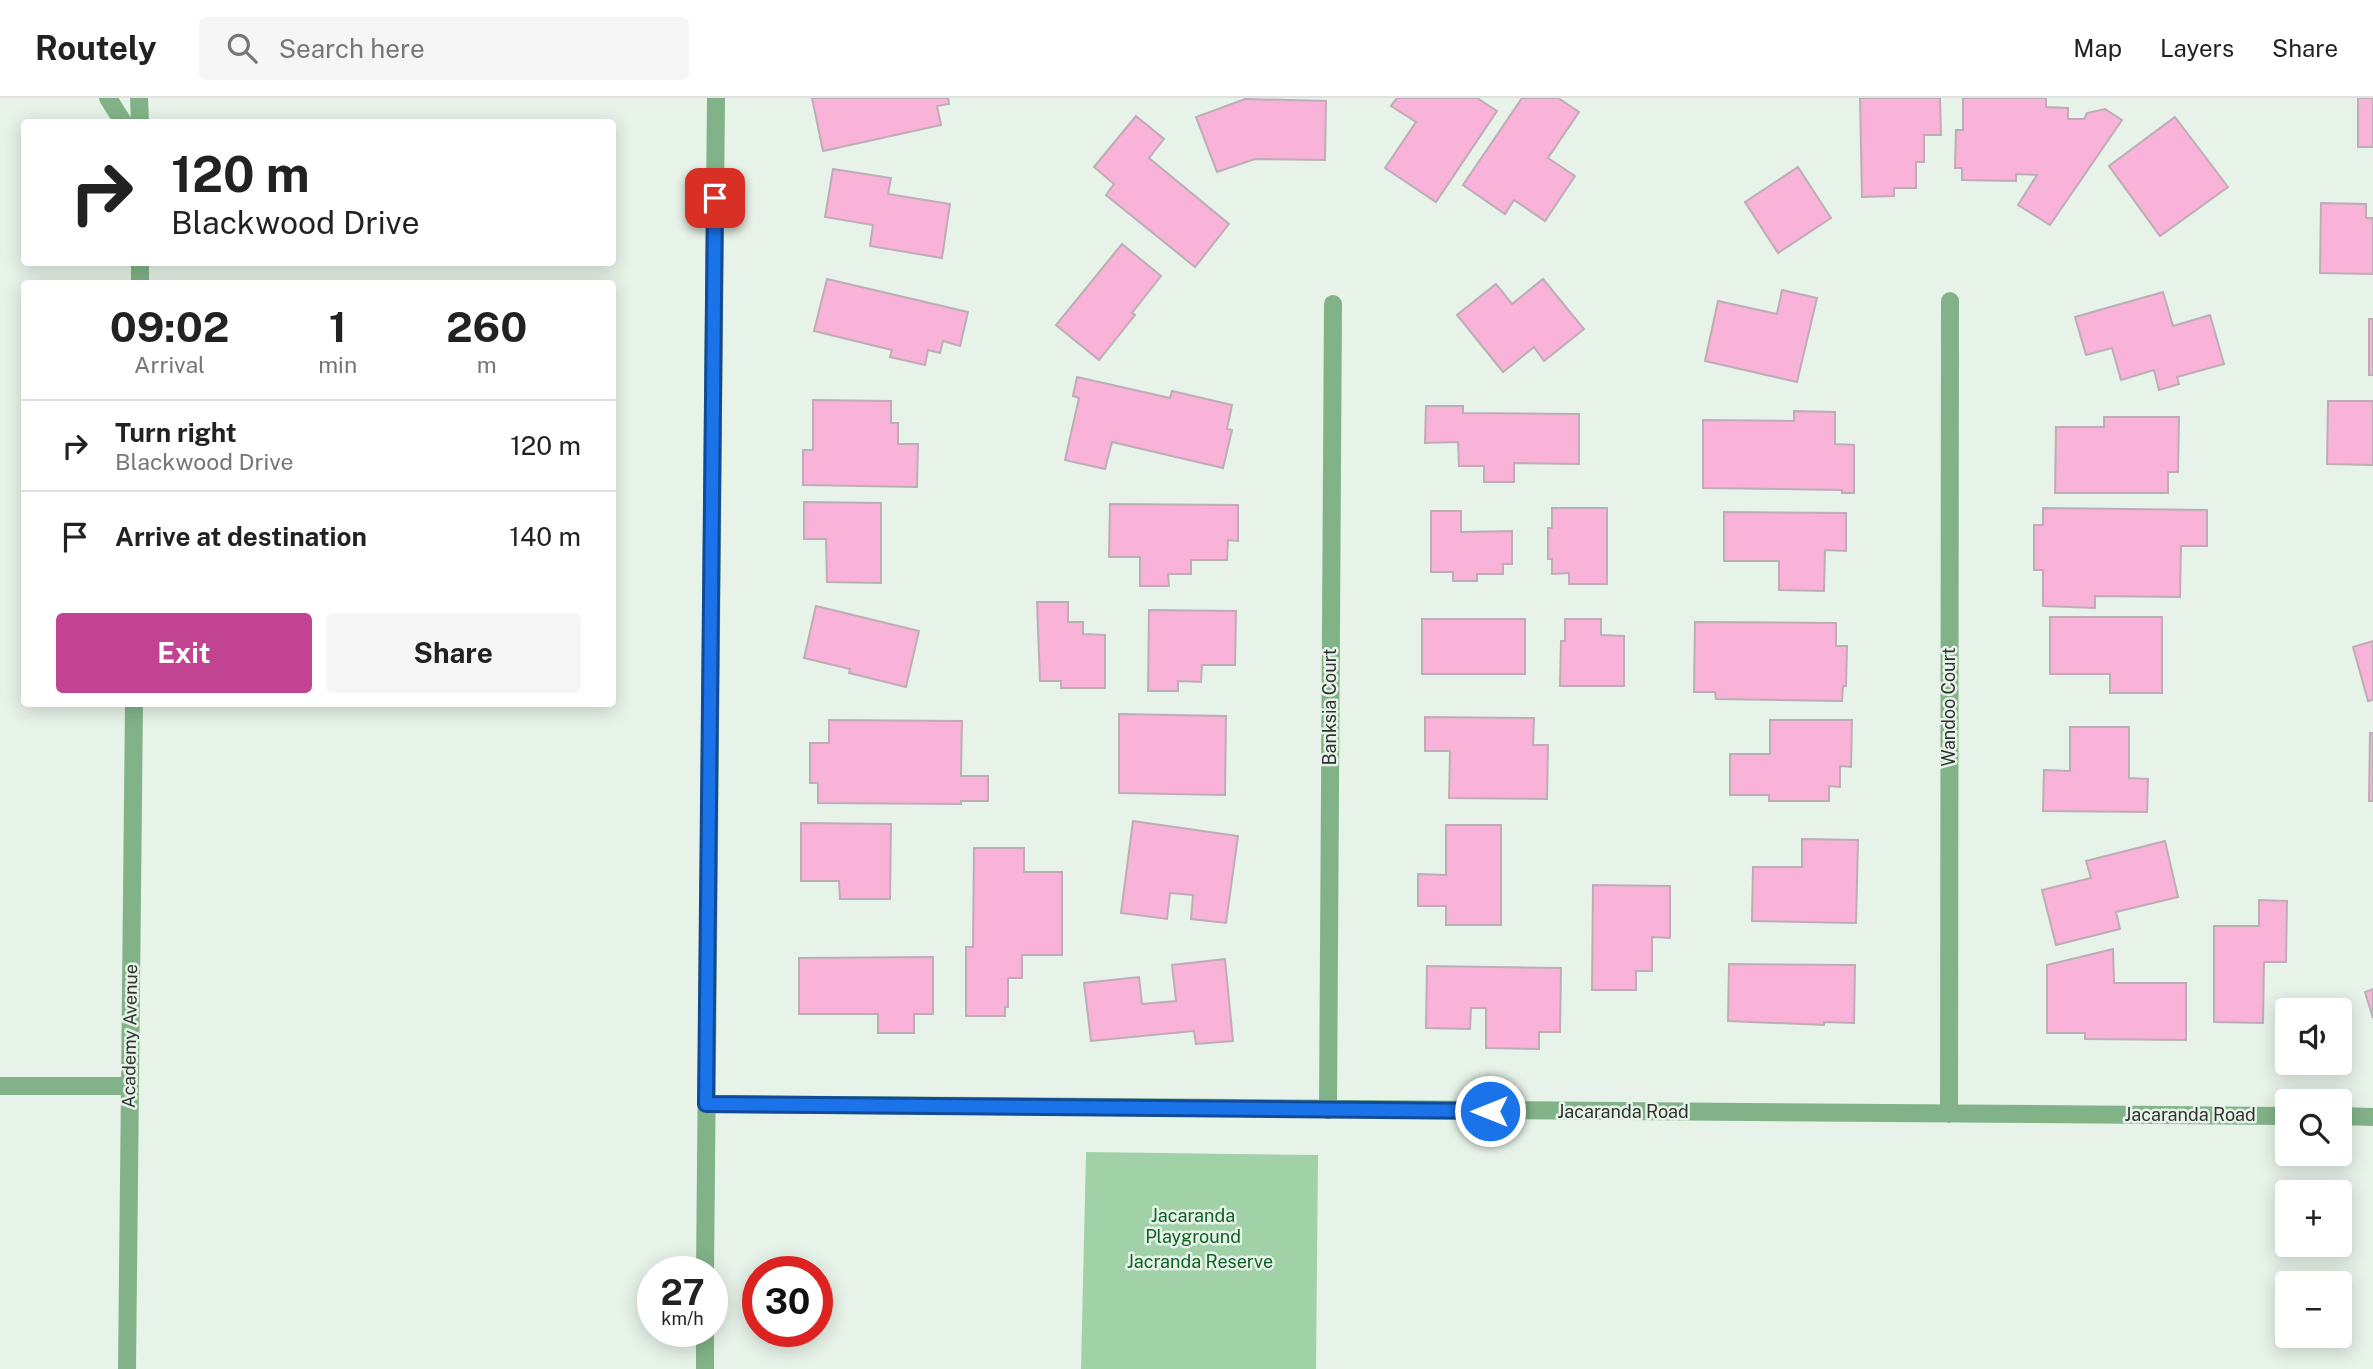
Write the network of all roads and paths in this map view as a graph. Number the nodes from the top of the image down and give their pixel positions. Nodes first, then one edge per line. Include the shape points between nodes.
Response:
1 (108, 98) edge
2 (139, 98) edge
3 (716, 98) edge
4 (121, 119) edge
5 (140, 119) edge
6 (1950, 301) dead end
7 (1333, 304) dead end
8 (134, 707) edge
9 (0, 1086) edge
10 (129, 1086) junction
11 (706, 1104) junction
12 (1328, 1110) junction
13 (1949, 1114) junction
14 (2275, 1116) edge
15 (2352, 1116) edge
16 (2373, 1116) edge
17 (705, 1256) edge
18 (705, 1347) edge
19 (127, 1369) edge
20 (705, 1369) edge

1 - 4 street
2 - 5 street
3 - 11 street
6 - 13 street, Wandoo Court
7 - 12 street, Banksia Court
8 - 10 street, Academy Avenue
9 - 10 street
10 - 19 street, Academy Avenue
11 - 12 street, Jacaranda Road
11 - 17 street
12 - 13 street, Jacaranda Road
13 - 14 street, Jacaranda Road
15 - 16 street
18 - 20 street

